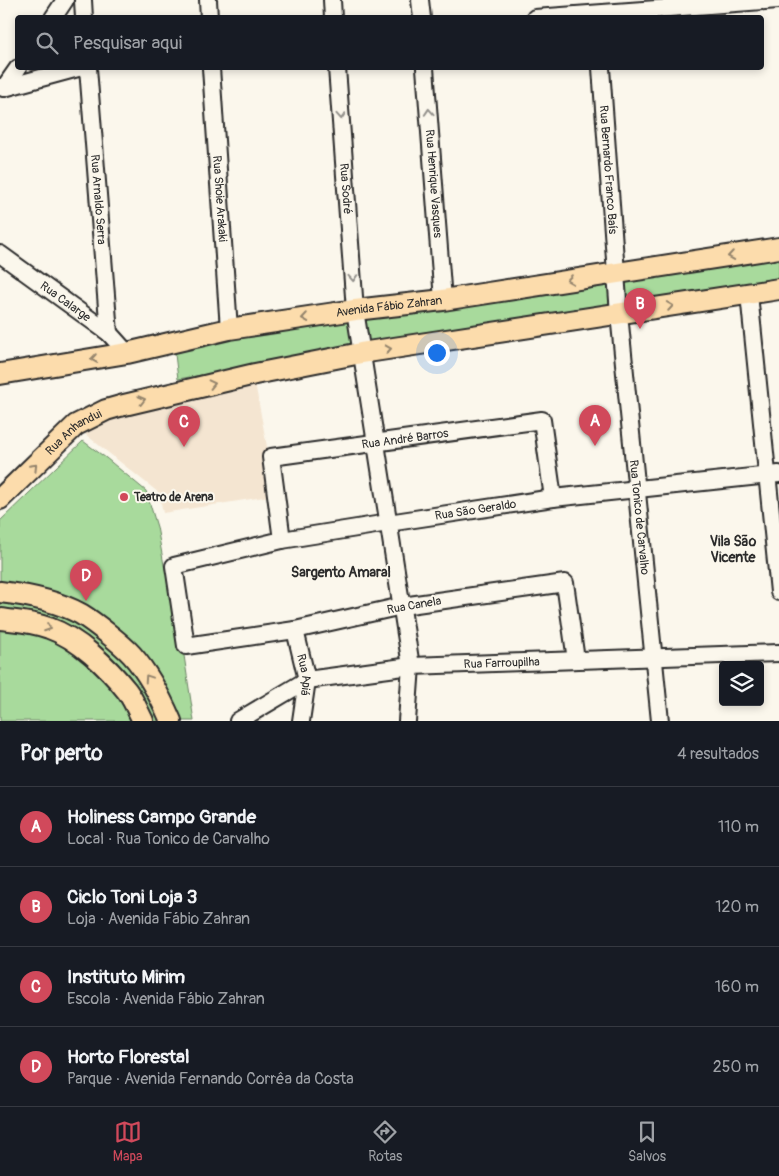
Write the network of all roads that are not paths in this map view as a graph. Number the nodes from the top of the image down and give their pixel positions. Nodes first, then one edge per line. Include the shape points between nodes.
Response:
1 (65, 0) edge
2 (83, 0) edge
3 (208, 0) edge
4 (332, 0) edge
5 (420, 0) edge
6 (778, 0) edge
7 (596, 10) edge
8 (55, 15) edge
9 (84, 15) edge
10 (209, 15) edge
11 (333, 15) edge
12 (422, 15) edge
13 (558, 15) edge
14 (16, 70) edge
15 (70, 70) edge
16 (88, 70) edge
17 (211, 70) edge
18 (337, 70) edge
19 (425, 70) edge
20 (601, 70) edge
21 (2, 88) edge
22 (779, 248) edge
23 (0, 254) edge
24 (615, 274) junction
25 (779, 289) edge
26 (749, 294) junction
27 (443, 300) junction
28 (355, 310) junction
29 (618, 314) junction
30 (229, 329) junction
31 (109, 333) junction
32 (127, 353) junction
33 (361, 353) junction
34 (0, 374) edge
35 (375, 442) junction
36 (773, 475) edge
37 (637, 489) junction
38 (553, 498) junction
39 (0, 499) edge
40 (388, 523) junction
41 (282, 540) junction
42 (0, 592) edge
43 (779, 592) edge
44 (402, 606) junction
45 (0, 619) edge
46 (295, 630) junction
47 (186, 646) joint
48 (779, 654) edge
49 (654, 658) junction
50 (576, 660) junction
51 (411, 666) junction
52 (307, 680) junction
53 (144, 721) edge
54 (171, 721) edge
55 (238, 721) edge
56 (301, 721) edge
57 (407, 721) edge
58 (660, 721) edge

1 - 8 street
2 - 9 street
3 - 10 street
4 - 11 street
5 - 12 street
6 - 7 street
7 - 13 street
14 - 21 street
15 - 21 street
16 - 31 street, Rua Arnaldo Serra
17 - 30 street, Rua Shoie Arakaki
18 -> 28 street, Rua Sodré
27 -> 19 street, Rua Henrique Vasques
20 - 24 street, Rua Bernardo Franco Baís
22 -> 24 main road, Avenida Fábio Zahran
23 - 31 street, Rua Calarge
24 -> 27 main road, Avenida Fábio Zahran
24 - 29 street, Rua Bernardo Franco Baís
25 - 26 main road
29 -> 26 main road
26 - 36 street
27 - 28 main road, Avenida Fábio Zahran
28 -> 30 main road, Avenida Fábio Zahran
28 - 33 street, Rua Sodré
33 -> 29 main road
29 - 37 street, Rua Tonico de Carvalho
30 - 32 main road, Avenida Fábio Zahran
31 - 32 street, Rua Calarge
32 -> 34 main road, Avenida Fábio Zahran
33 - 35 street, Rua Sodré
39 -> 33 main road, Rua Anhandui via 76,426 106,410 255,374
35 - 38 street, Rua André Barros via 542,420
35 - 40 street, Rua Sodré
35 - 41 street, Rua André Barros via 271,458
36 - 37 street, Rua São Geraldo
36 - 43 street
37 - 38 street, Rua São Geraldo
37 - 49 street, Rua Tonico de Carvalho
38 - 40 street, Rua São Geraldo
40 - 41 street, Rua São Geraldo
40 - 44 street, Rua Sodré
41 - 47 street, Rua São Geraldo via 174,566
54 -> 42 main road via 153,685 132,655 81,614 20,594
44 - 46 street, Rua Canela
44 - 50 street, Rua Canela via 565,583
44 - 51 street, Rua Sodré
45 -> 53 main road via 28,622 73,640 127,691
46 - 47 street, Rua Canela
46 - 52 street, Rua Apiá
48 - 49 street, Rua Farroupilha
49 - 50 street, Rua Farroupilha
49 - 58 street, Rua Tonico de Carvalho
50 - 51 street, Rua Farroupilha
51 - 52 street, Rua Farroupilha
51 - 57 street, Rua Sodré
52 - 55 street, Rua Farroupilha
52 - 56 street, Rua Apiá

